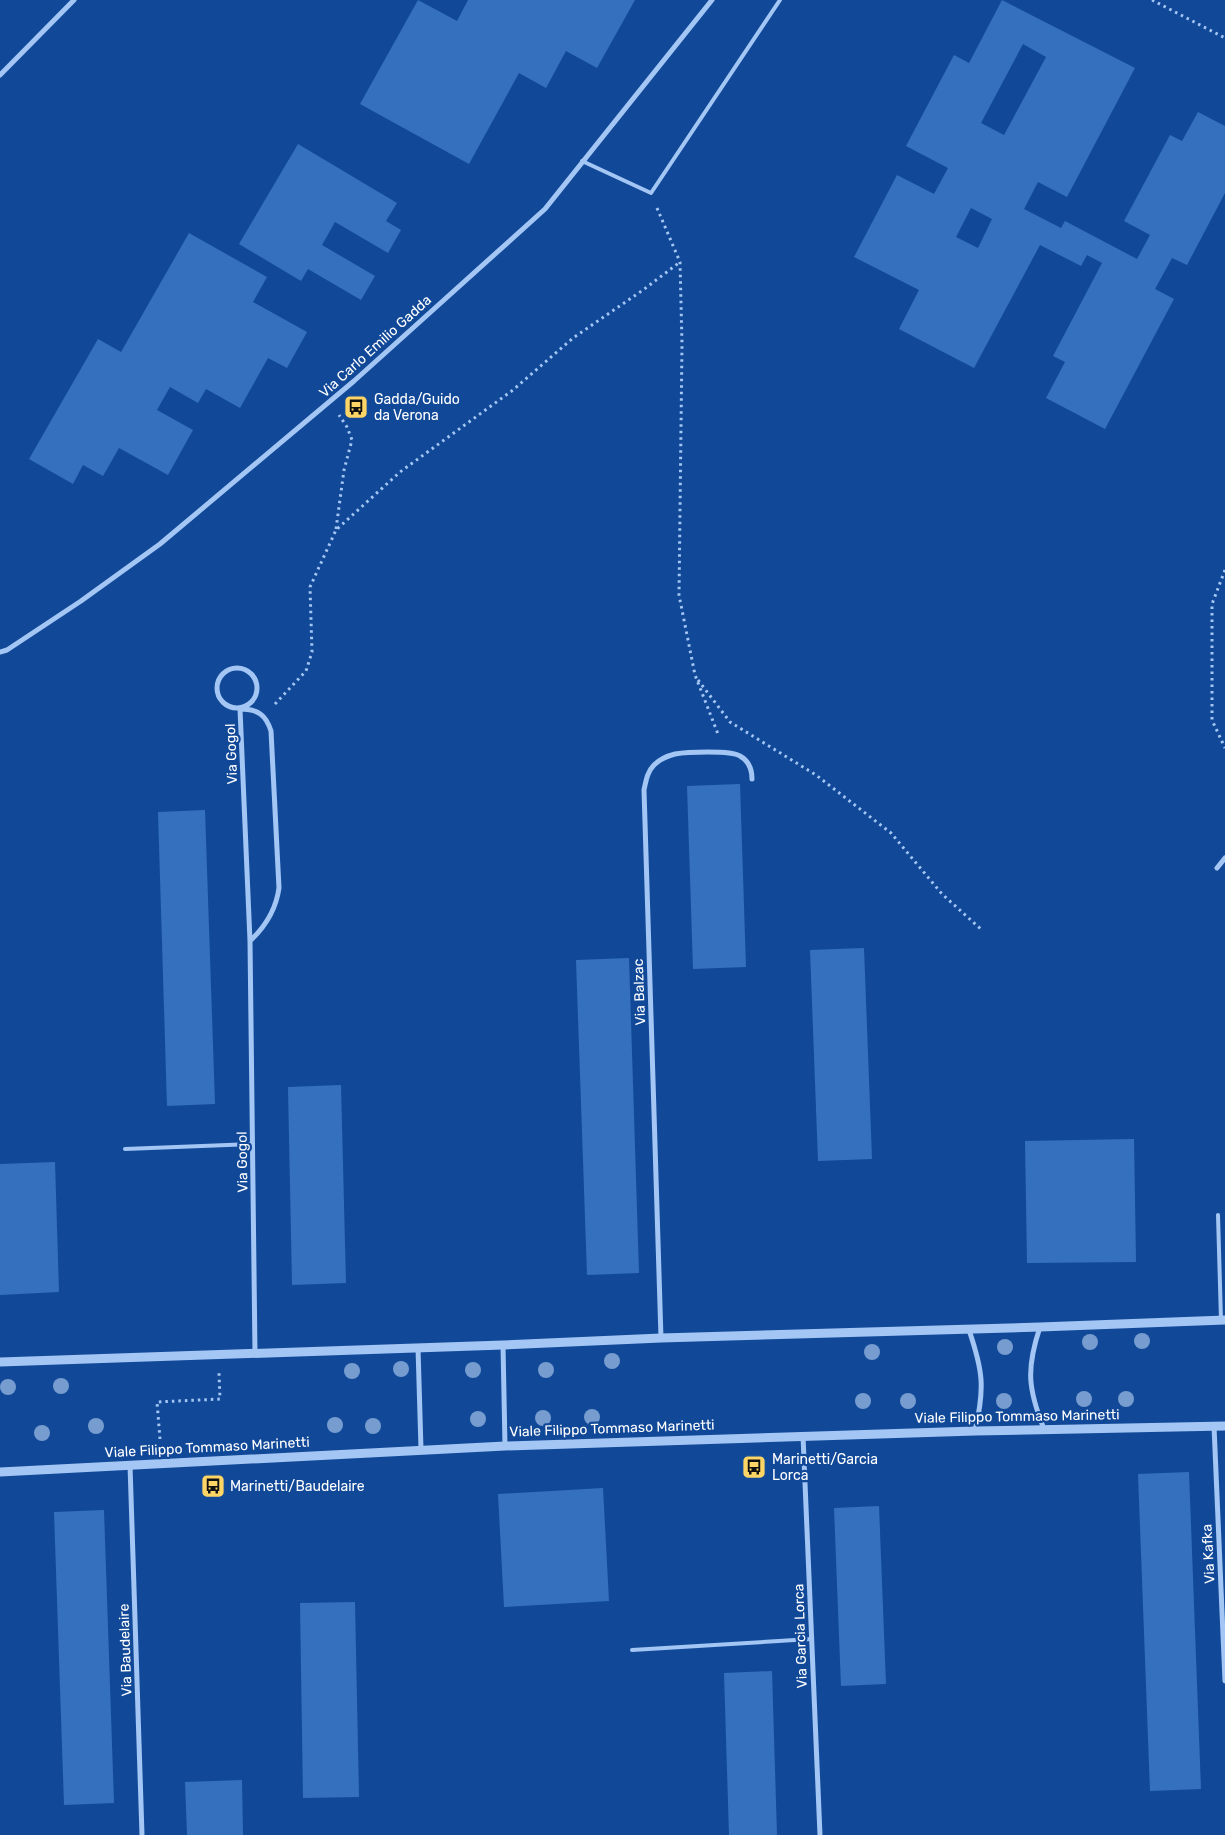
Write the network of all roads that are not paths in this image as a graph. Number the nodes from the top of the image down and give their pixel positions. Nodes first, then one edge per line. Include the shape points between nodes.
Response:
1 (74, 0) edge
2 (712, 0) edge
3 (780, 0) edge
4 (0, 75) edge
5 (582, 161) junction
6 (0, 652) edge
7 (240, 709) junction
8 (752, 779) dead end
9 (1225, 858) edge
10 (1216, 868) dead end
11 (250, 941) junction
12 (253, 1144) junction
13 (125, 1149) dead end
14 (1218, 1215) dead end
15 (1223, 1321) edge
16 (1040, 1328) junction
17 (969, 1330) junction
18 (661, 1338) junction
19 (503, 1345) junction
20 (418, 1348) junction
21 (256, 1353) junction
22 (0, 1362) edge
23 (1214, 1426) junction
24 (1225, 1426) edge
25 (1044, 1429) junction
26 (975, 1431) junction
27 (803, 1436) junction
28 (505, 1446) junction
29 (421, 1449) junction
30 (130, 1465) junction
31 (0, 1472) edge
32 (812, 1639) junction
33 (632, 1650) dead end
34 (1225, 1681) edge
35 (142, 1835) edge
36 (820, 1835) edge

1 - 4 street
2 - 5 street, Via Carlo Emilio Gadda
3 - 5 lane via 651,193
5 - 6 street, Via Carlo Emilio Gadda via 544,209 330,402 160,544 81,601
7 - 7 street via 252,702 258,683 250,672 237,667 224,672 217,690 222,702
7 - 11 street, Via Gogol
7 - 11 street, Via Gogol via 259,711 272,732 279,888 271,915
8 - 18 street, Via Balzac via 750,765 739,755 728,752 676,754 655,764 648,772 644,790
9 - 10 street
11 - 12 street, Via Gogol
12 - 13 lane
12 - 21 street, Via Gogol
14 - 15 lane
15 - 16 street
16 - 17 street
16 - 25 street via 1033,1348 1030,1378
17 - 18 street
17 - 26 street via 982,1380
18 - 19 street
19 - 20 street
19 - 28 street
20 - 21 street
20 - 29 street
21 - 22 street
23 - 24 street, Viale Filippo Tommaso Marinetti
23 - 25 street, Viale Filippo Tommaso Marinetti
23 - 34 street, Via Kafka
25 - 26 street, Viale Filippo Tommaso Marinetti
26 - 27 street, Viale Filippo Tommaso Marinetti
27 - 28 street, Viale Filippo Tommaso Marinetti
27 - 32 street, Via Garcia Lorca
28 - 29 street, Viale Filippo Tommaso Marinetti
29 - 30 street, Viale Filippo Tommaso Marinetti
30 - 31 street, Viale Filippo Tommaso Marinetti
30 - 35 street, Via Baudelaire
32 - 33 lane
32 - 36 street, Via Garcia Lorca

